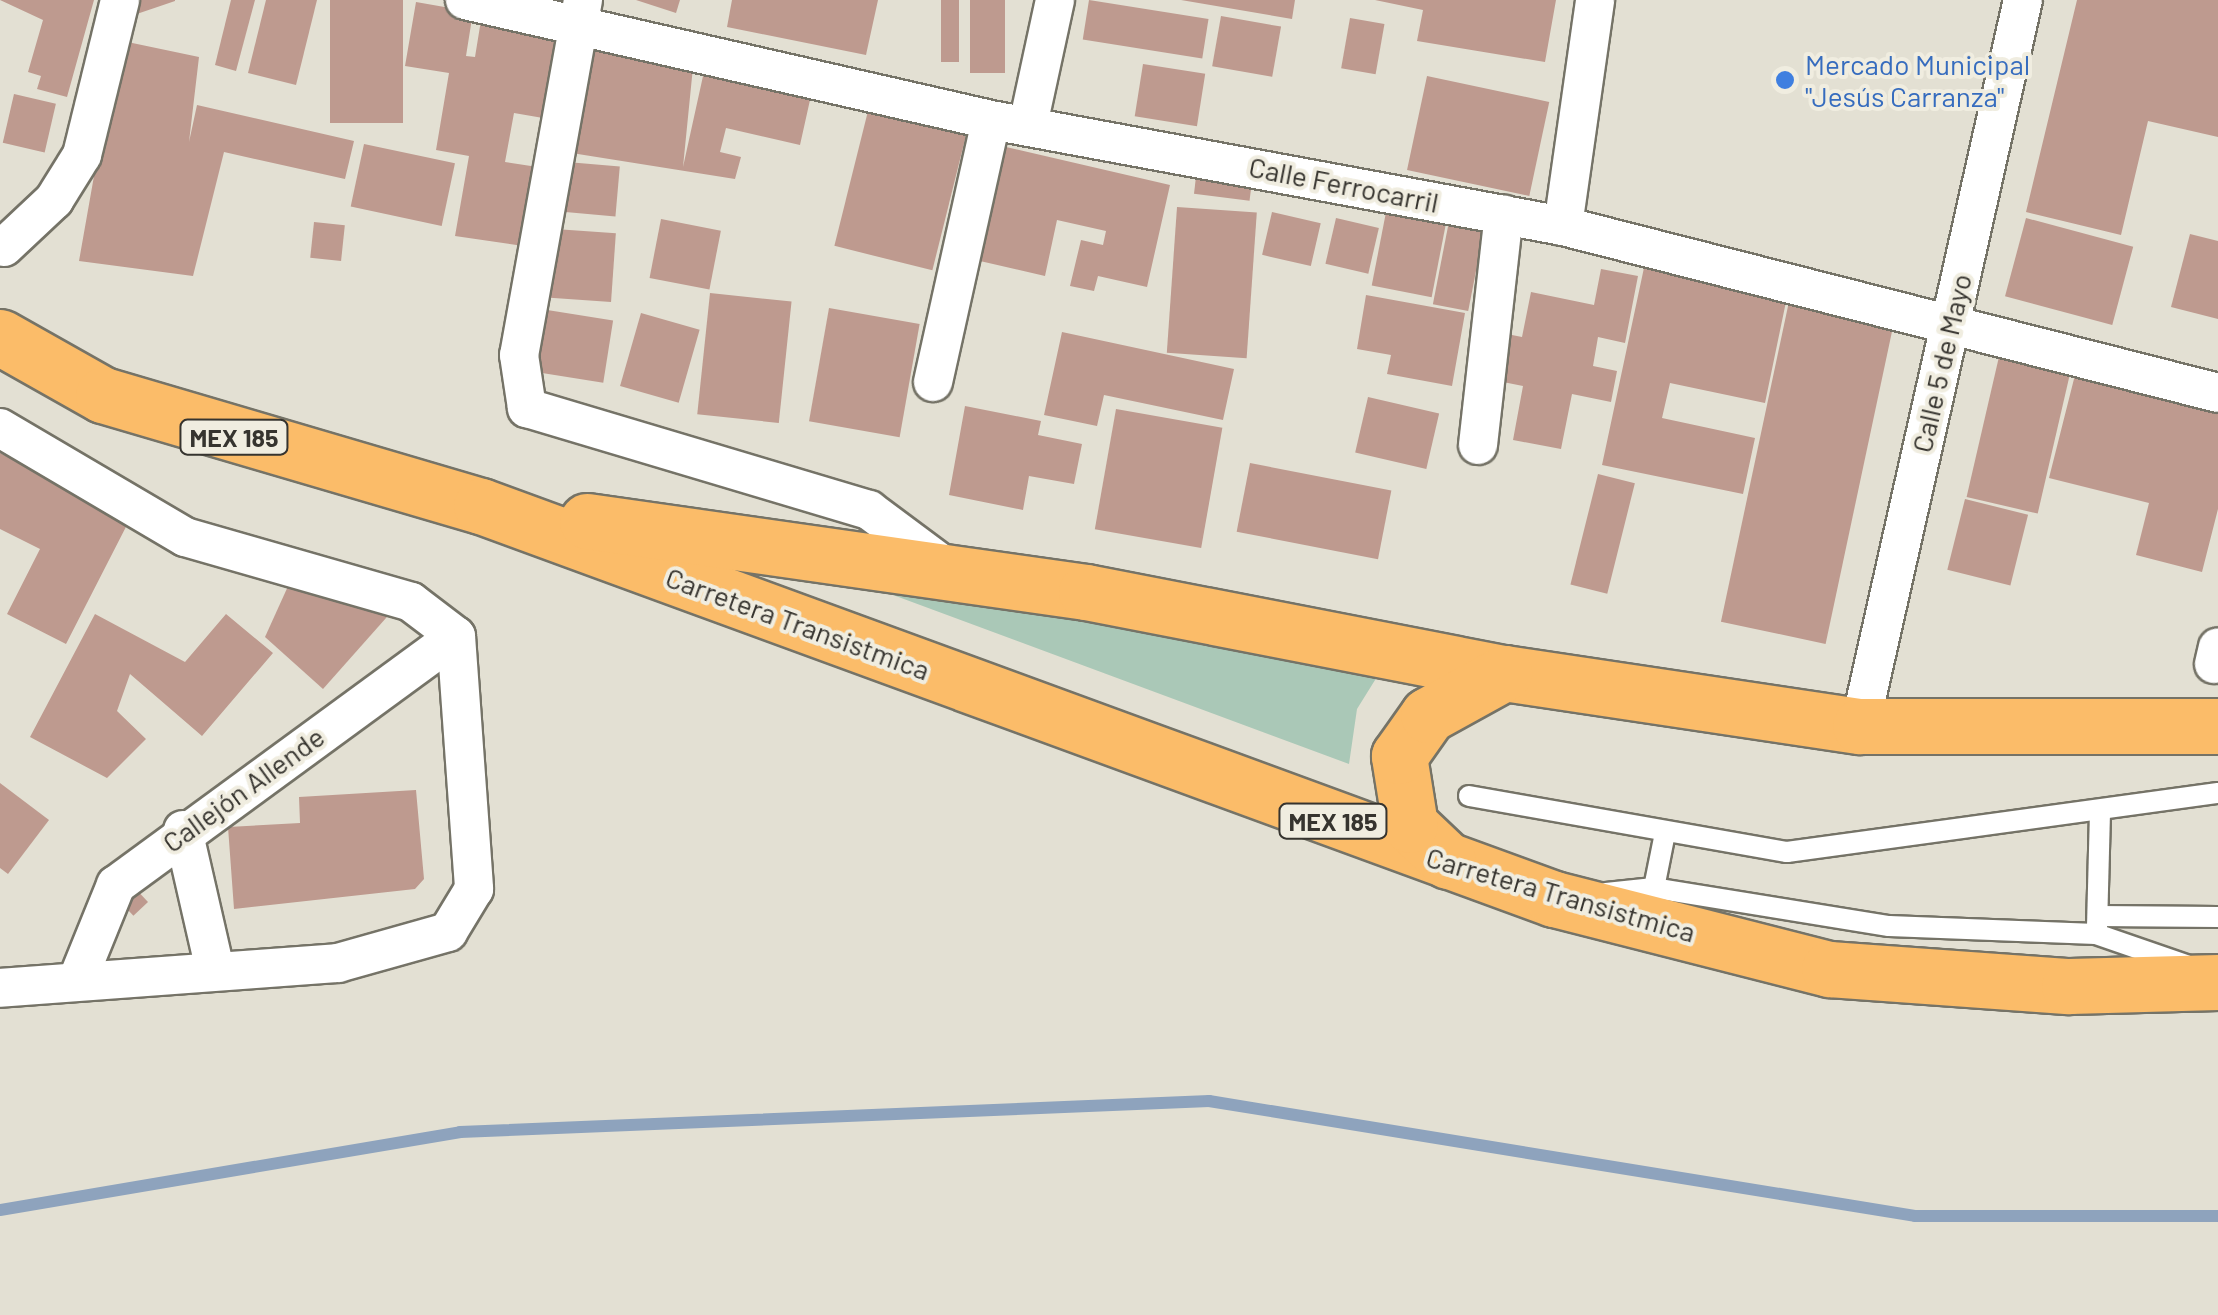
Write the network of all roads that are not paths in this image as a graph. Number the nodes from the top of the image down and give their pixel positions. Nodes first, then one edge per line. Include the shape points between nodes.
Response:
1 (120, 0) edge
2 (465, 0) edge
3 (1056, 0) edge
4 (1595, 0) edge
5 (2023, 0) edge
6 (580, 14) edge
7 (1010, 123) junction
8 (1504, 214) junction
9 (1563, 226) junction
10 (4, 247) dead end
11 (1950, 320) junction
12 (0, 337) edge
13 (933, 382) dead end
14 (2218, 393) edge
15 (0, 428) edge
16 (1478, 446) dead end
17 (480, 506) junction
18 (955, 574) junction
19 (456, 636) junction
20 (1504, 673) junction
21 (1860, 726) junction
22 (2218, 726) edge
23 (2218, 793) edge
24 (1468, 796) dead end
25 (2100, 815) junction
26 (183, 830) junction
27 (1665, 834) junction
28 (1455, 866) junction
29 (1654, 888) junction
30 (1554, 899) junction
31 (2218, 917) edge
32 (2097, 925) junction
33 (215, 970) junction
34 (2218, 980) edge
35 (77, 981) junction
36 (0, 988) edge

1 - 10 street via 82,155 54,200
2 - 6 street, Calle Ferrocarril
3 - 7 street
4 - 9 street
5 - 11 street, Calle 5 de Mayo
6 - 7 street, Calle Ferrocarril
6 - 18 street via 519,355 526,408 869,510
7 - 8 street, Calle Ferrocarril
7 - 13 street
8 - 9 street, Calle Ferrocarril
8 - 16 street
9 - 11 street, Calle Ferrocarril
11 - 14 street, Calle Ferrocarril
11 - 21 street, Calle 5 de Mayo
12 - 17 main road, Carretera Transistmica / MEX 185 via 103,395
15 - 19 street via 185,536 411,602
17 - 18 main road, Carretera Transistmica / MEX 185
17 - 28 main road, Carretera Transistmica / MEX 185
18 - 20 main road, Carretera Transistmica / MEX 185
19 - 26 street, Callejón Allende
19 - 33 street via 474,889 464,914 448,932 338,963
20 - 21 main road, Carretera Transistmica / MEX 185
20 - 28 main road via 1428,715 1399,756 1410,826
21 - 22 main road, Carretera Transistmica / MEX 185
23 - 25 lane
24 - 27 lane
25 - 27 lane via 1787,852
25 - 32 lane
26 - 33 street
26 - 35 street, Callejón Allende via 116,886
27 - 29 lane
28 - 30 main road, Carretera Transistmica / MEX 185
29 - 30 lane
29 - 32 lane via 1889,926
30 - 34 main road, Carretera Transistmica / MEX 185 via 1829,969 2069,986
31 - 32 lane
32 - 34 lane
33 - 35 street
35 - 36 street

